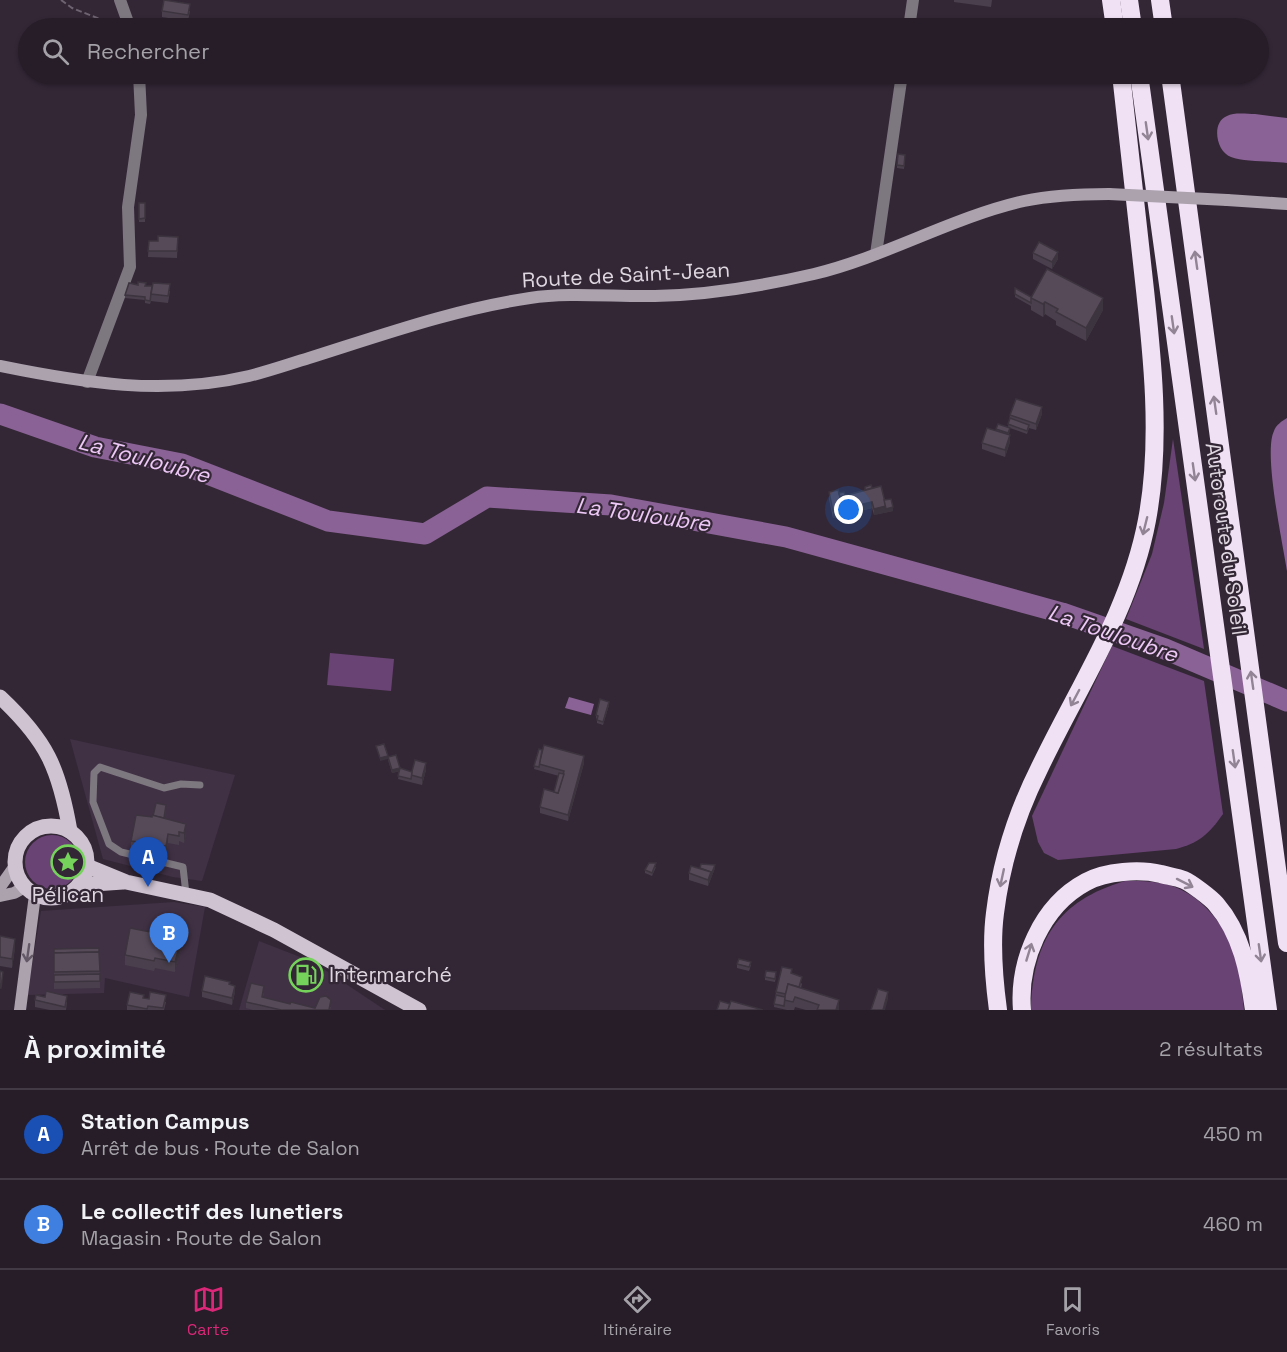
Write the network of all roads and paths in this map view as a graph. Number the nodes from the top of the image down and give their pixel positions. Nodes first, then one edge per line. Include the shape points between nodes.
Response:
1 (61, 0) edge
2 (120, 0) edge
3 (913, 0) edge
4 (1111, 0) edge
5 (1129, 0) edge
6 (1160, 0) edge
7 (98, 18) edge
8 (126, 18) edge
9 (910, 18) edge
10 (1114, 18) edge
11 (1132, 18) edge
12 (1163, 18) edge
13 (139, 84) edge
14 (901, 84) edge
15 (1122, 84) edge
16 (1140, 84) edge
17 (1171, 84) edge
18 (1287, 204) edge
19 (876, 254) junction
20 (0, 366) edge
21 (87, 382) junction
22 (0, 697) edge
23 (1256, 710) junction
24 (200, 785) dead end
25 (63, 795) junction
26 (50, 825) junction
27 (70, 831) junction
28 (1287, 860) edge
29 (15, 866) junction
30 (87, 866) junction
31 (126, 882) junction
32 (80, 885) junction
33 (0, 887) edge
34 (30, 891) junction
35 (186, 894) junction
36 (0, 896) edge
37 (1287, 943) edge
38 (20, 1010) edge
39 (419, 1010) edge
40 (998, 1010) edge
41 (1022, 1010) edge
42 (1254, 1010) edge
43 (1268, 1010) edge

1 - 7 path
2 - 8 street
3 - 9 street
4 - 10 highway
5 - 11 highway
6 - 12 highway
13 - 21 street via 141,115 128,207 130,267
14 - 19 street
15 -> 40 highway via 1152,355 1152,479 1147,521 1116,618 1038,770 1010,842 995,914 994,983
16 -> 43 highway, Autoroute du Soleil
23 -> 17 highway, Autoroute du Soleil
18 - 19 street, Route de Saint-Jean, bridge via 1062,195 1023,201
19 - 21 street, Route de Saint-Jean via 816,273 732,290 657,296 534,297 489,305 248,376 140,388
20 - 21 street, Route de Saint-Jean
22 - 25 main road via 43,745 56,769
23 - 28 highway via 1276,780
23 - 37 highway, Autoroute du Soleil
24 - 35 lane via 164,788 100,767 94,773 93,802 109,844 121,852 183,867
25 - 26 main road
25 - 27 main road
26 - 27 main road
26 - 29 main road via 27,834 15,854
27 - 30 main road via 84,846
29 - 33 street
29 - 34 main road via 18,878
30 - 31 main road
30 - 32 main road
31 - 32 main road
31 - 35 main road
32 - 34 main road via 59,897 47,898
34 - 36 street
34 -> 38 street
35 - 39 main road via 210,900 274,930
41 -> 42 highway via 1024,970 1033,939 1054,909 1087,881 1120,872 1150,872 1184,880 1216,904 1239,940

